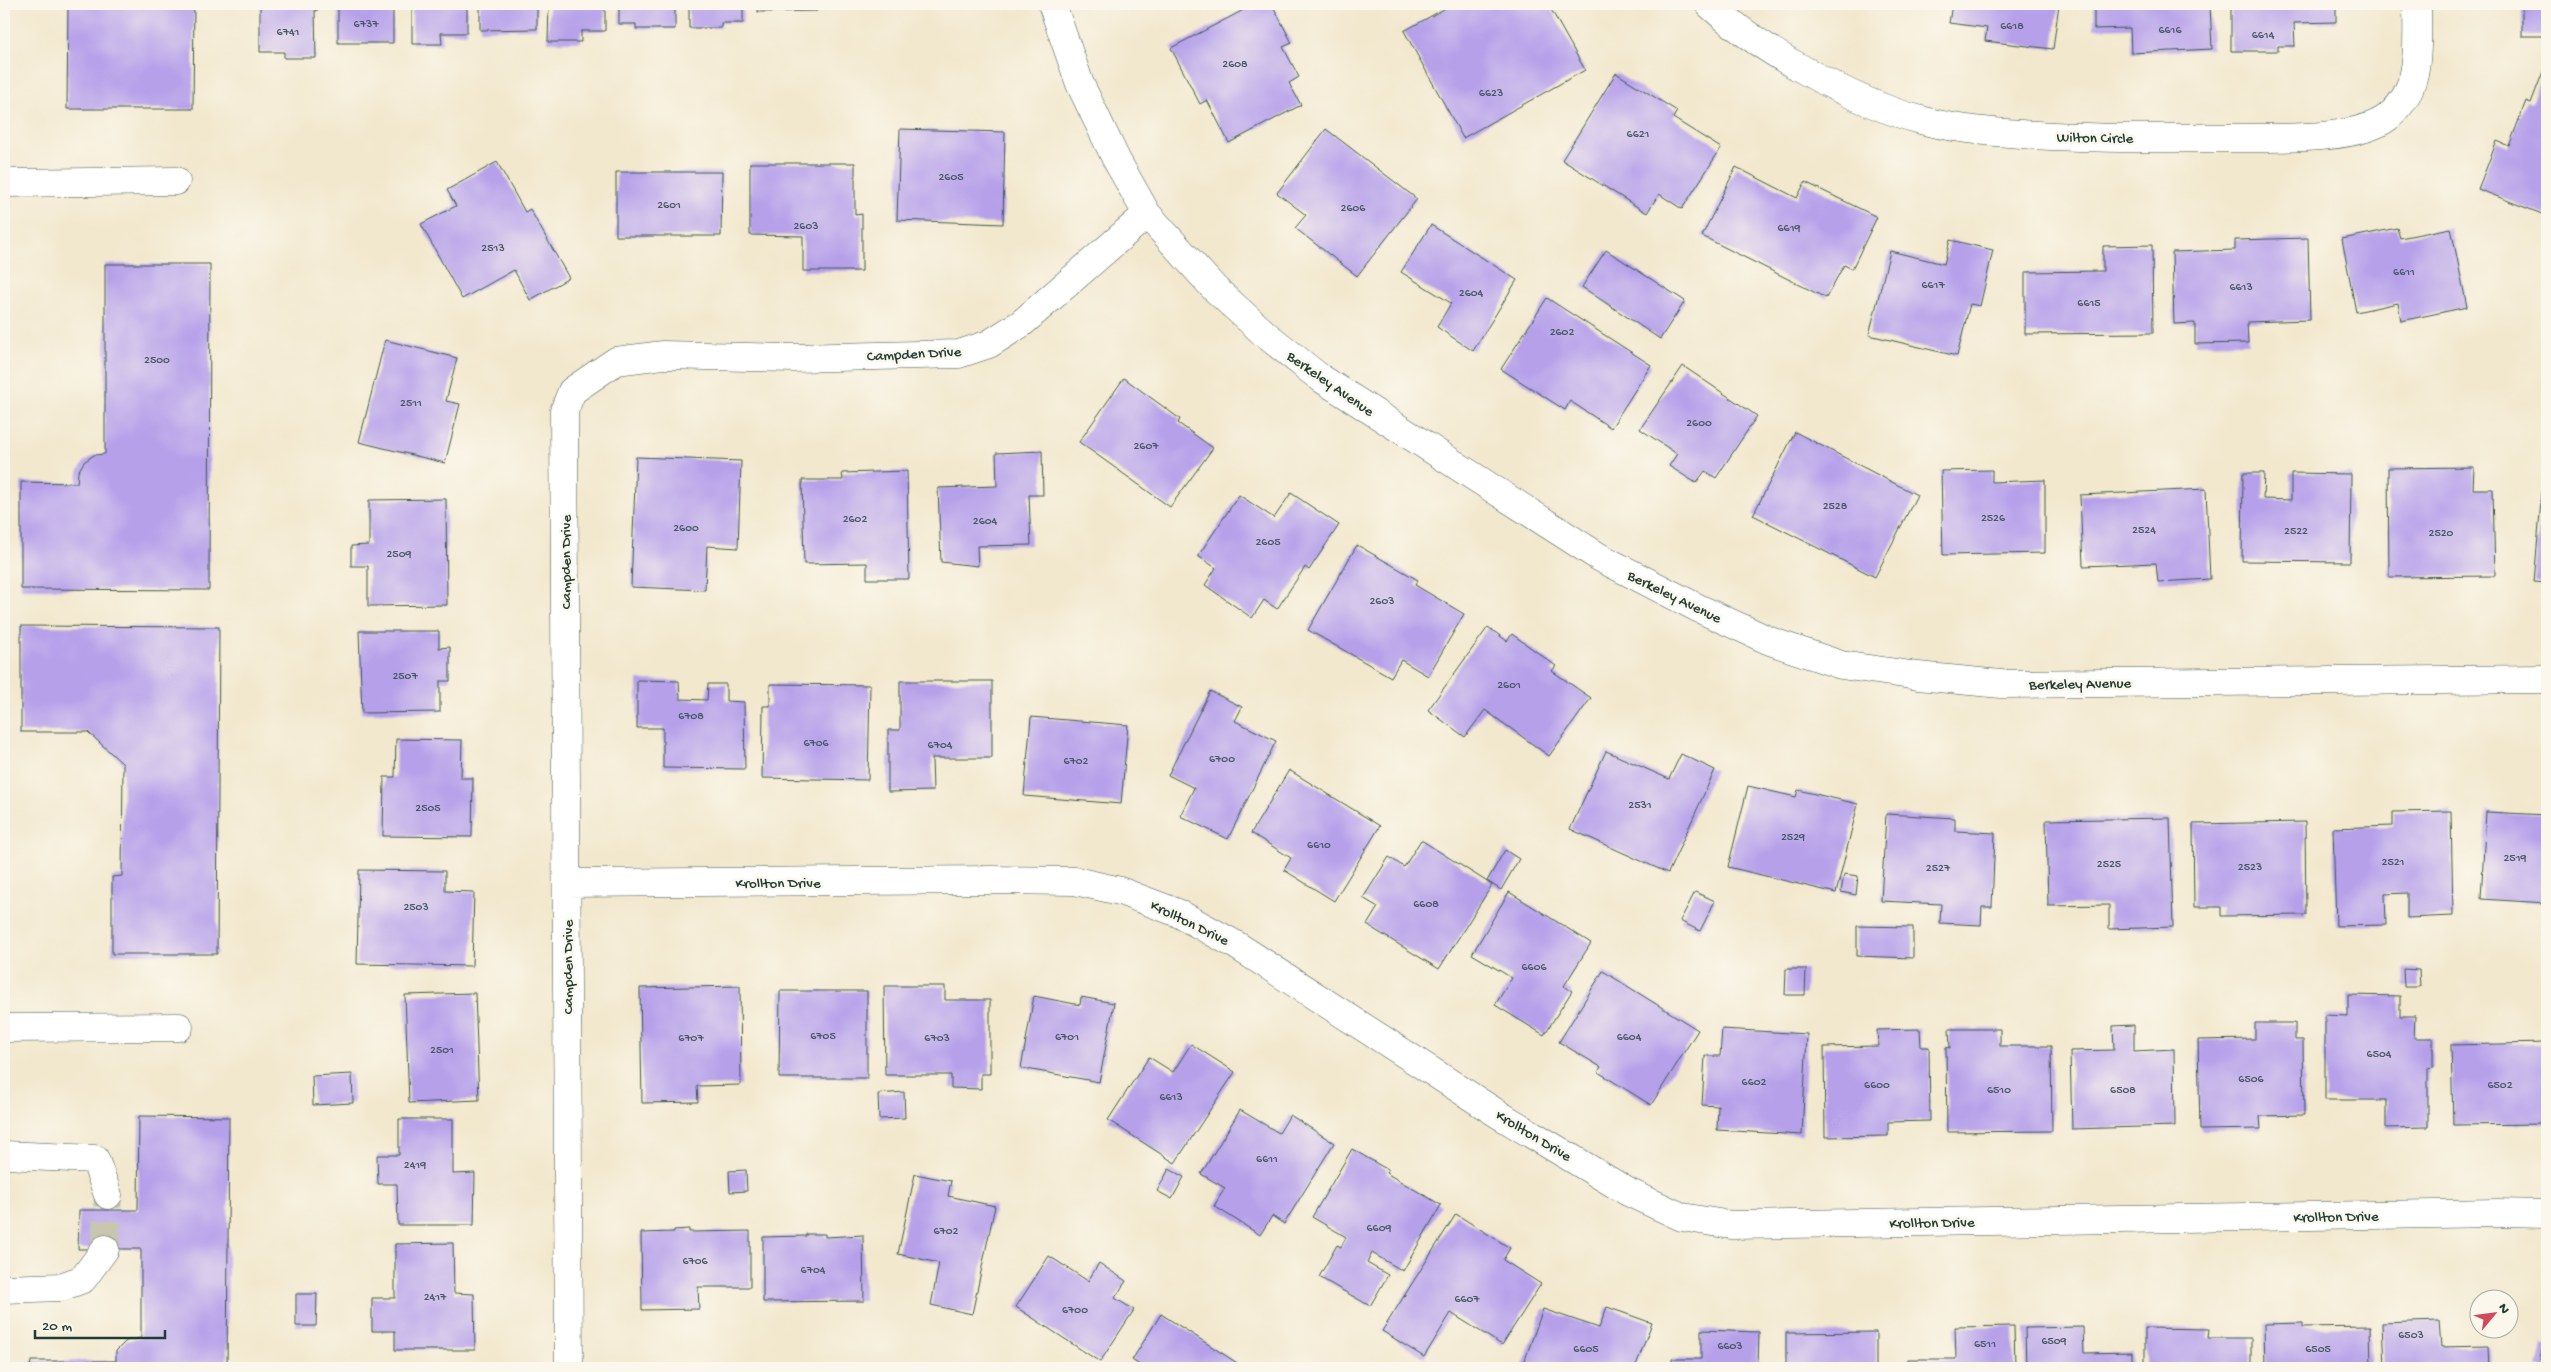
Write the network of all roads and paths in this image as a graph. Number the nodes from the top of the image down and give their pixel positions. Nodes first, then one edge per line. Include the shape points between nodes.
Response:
1 (1052, 4) edge
2 (1709, 4) edge
3 (2417, 4) edge
4 (176, 181) dead end
5 (4, 183) edge
6 (1147, 214) junction
7 (2547, 679) edge
8 (567, 883) junction
9 (179, 1027) dead end
10 (4, 1028) edge
11 (4, 1155) edge
12 (108, 1195) tunnel mouth
13 (2547, 1214) edge
14 (106, 1249) tunnel mouth
15 (4, 1289) edge
16 (568, 1368) edge

1 - 6 street, Berkeley Avenue via 1080,84
2 - 3 street, Wilton Circle via 1784,57 1860,100 1931,122 1987,132 2090,139 2317,136 2362,130 2388,117 2407,93 2417,65
4 - 5 street
6 - 7 street, Berkeley Avenue via 1214,288 1319,377 1599,557 1761,637 1841,665 2001,684
6 - 8 street, Campden Drive via 1022,323 989,344 959,354 794,358 663,355 616,360 572,391 564,411
8 - 13 street, Krollton Drive via 1075,881 1120,891 1178,913 1236,945 1498,1114 1628,1192 1682,1217 1731,1225
8 - 16 street, Campden Drive
9 - 10 street
11 - 12 street via 95,1160
14 - 15 street via 82,1279 61,1286

